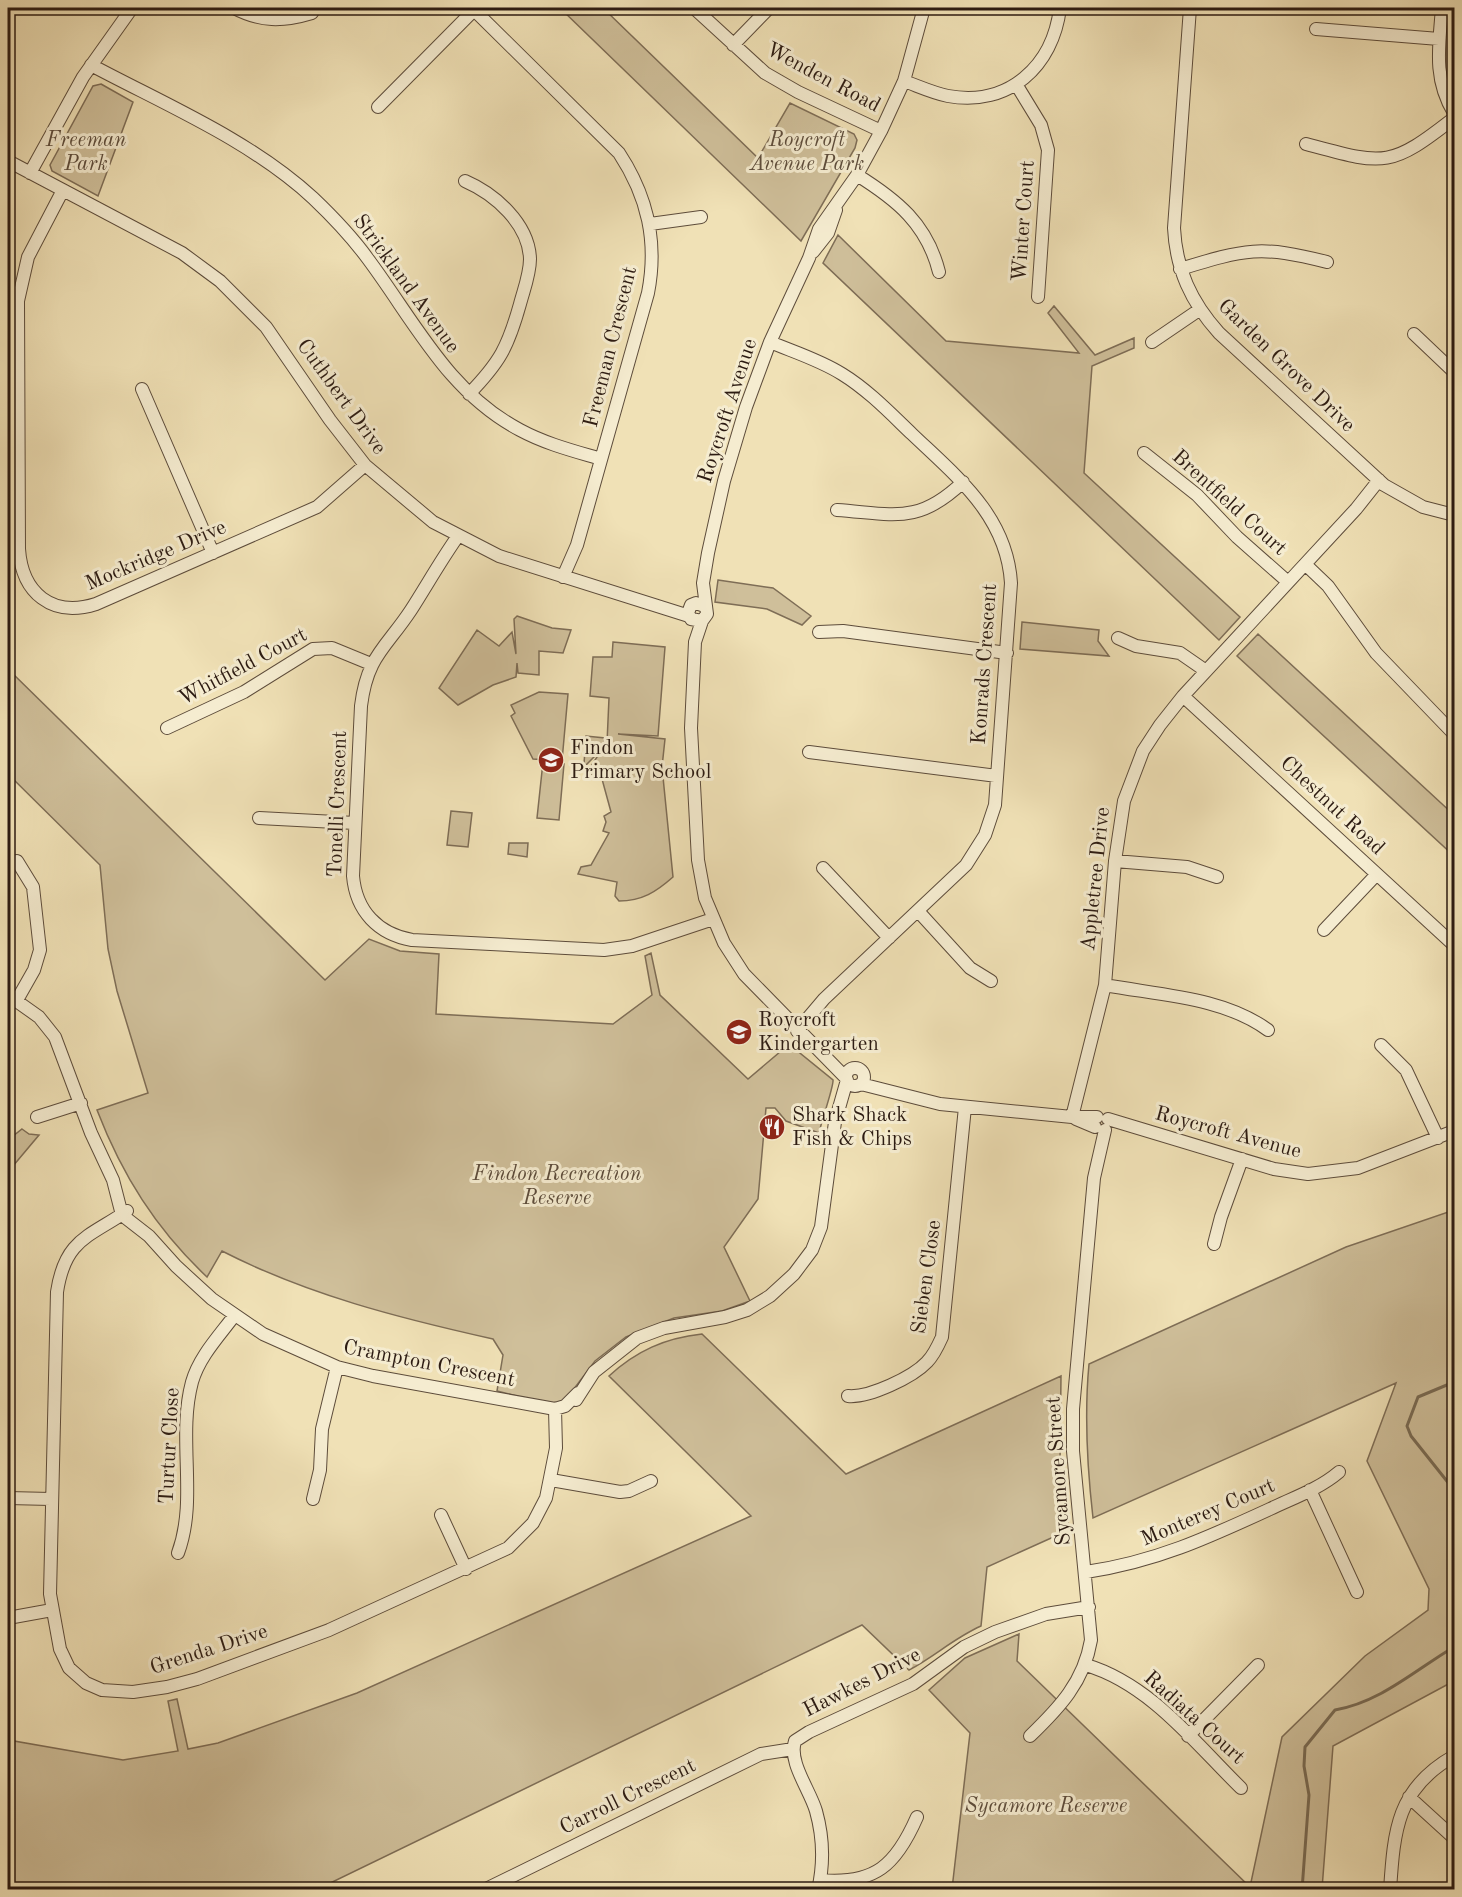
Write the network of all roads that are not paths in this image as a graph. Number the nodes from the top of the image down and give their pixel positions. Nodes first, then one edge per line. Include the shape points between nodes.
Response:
1 (132, 8) edge
2 (234, 8) edge
3 (694, 8) edge
4 (769, 8) edge
5 (924, 8) edge
6 (1060, 8) edge
7 (1190, 8) edge
8 (1442, 8) edge
9 (473, 9) edge
10 (312, 14) dead end
11 (1316, 29) dead end
12 (1439, 39) junction
13 (733, 45) junction
14 (91, 65) junction
15 (904, 81) junction
16 (1016, 84) junction
17 (378, 107) dead end
18 (1455, 113) edge
19 (1455, 118) edge
20 (881, 131) junction
21 (1306, 144) dead end
22 (8, 161) edge
23 (30, 173) junction
24 (857, 175) junction
25 (465, 181) dead end
26 (63, 190) junction
27 (701, 217) dead end
28 (650, 224) junction
29 (1327, 262) dead end
30 (1180, 269) junction
31 (939, 272) dead end
32 (1038, 297) dead end
33 (1199, 310) junction
34 (1414, 334) dead end
35 (770, 342) junction
36 (1152, 342) dead end
37 (1455, 372) edge
38 (142, 389) dead end
39 (469, 394) junction
40 (1144, 453) dead end
41 (601, 459) junction
42 (365, 465) junction
43 (963, 482) junction
44 (1381, 482) junction
45 (837, 510) dead end
46 (1455, 515) edge
47 (454, 534) junction
48 (213, 553) junction
49 (1305, 564) junction
50 (567, 578) junction
51 (1288, 582) junction
52 (694, 612) junction
53 (819, 632) dead end
54 (1118, 638) dead end
55 (1007, 653) junction
56 (371, 664) junction
57 (1206, 671) junction
58 (1183, 696) junction
59 (167, 728) dead end
60 (1455, 734) edge
61 (809, 753) dead end
62 (997, 776) junction
63 (259, 818) dead end
64 (355, 823) junction
65 (17, 861) dead end
66 (1115, 861) junction
67 (823, 868) dead end
68 (1377, 874) junction
69 (1217, 877) dead end
70 (918, 911) junction
71 (712, 916) junction
72 (1324, 930) dead end
73 (889, 938) junction
74 (1455, 945) edge
75 (991, 981) dead end
76 (1106, 985) junction
77 (12, 997) edge
78 (794, 1028) junction
79 (1268, 1030) dead end
80 (1381, 1045) dead end
81 (854, 1078) junction
82 (81, 1103) junction
83 (965, 1107) junction
84 (37, 1117) dead end
85 (1072, 1117) junction
86 (1101, 1125) junction
87 (1455, 1131) edge
88 (1438, 1138) junction
89 (1242, 1159) junction
90 (125, 1213) junction
91 (1214, 1244) dead end
92 (234, 1316) junction
93 (337, 1367) junction
94 (848, 1396) dead end
95 (556, 1413) junction
96 (1340, 1472) dead end
97 (551, 1480) junction
98 (651, 1481) dead end
99 (1310, 1490) junction
100 (8, 1498) edge
101 (51, 1499) junction
102 (313, 1499) dead end
103 (441, 1515) dead end
104 (178, 1554) dead end
105 (466, 1569) junction
106 (1086, 1572) junction
107 (1357, 1592) dead end
108 (1089, 1607) junction
109 (52, 1610) junction
110 (8, 1618) edge
111 (1086, 1665) junction
112 (1258, 1665) dead end
113 (1030, 1736) dead end
114 (1188, 1736) junction
115 (793, 1749) junction
116 (1455, 1756) edge
117 (1241, 1788) dead end
118 (1409, 1797) junction
119 (917, 1817) dead end
120 (1455, 1838) edge
121 (819, 1885) edge
122 (484, 1890) edge
123 (1390, 1890) edge

1 - 14 street
2 - 10 street via 257,18 279,21
3 - 13 street, Wenden Road
4 - 13 street
5 - 15 street, Roycroft Avenue
6 - 16 street via 1054,38 1044,56
7 - 30 street, Garden Grove Drive via 1174,220
8 - 12 street
9 - 17 street
9 - 28 street, Freeman Crescent via 619,153 636,180
11 - 12 street
12 - 18 street via 1441,86
13 - 20 street, Wenden Road via 778,81
14 - 23 street
14 - 39 street, Strickland Avenue via 247,150 311,197 366,256 442,366
15 - 16 street via 958,97 990,95
15 - 20 street, Roycroft Avenue
16 - 32 street, Winter Court via 1041,125 1048,150
19 - 21 street via 1415,148 1386,159 1366,159
20 - 24 street, Roycroft Avenue
22 - 23 street, Cuthbert Drive
23 - 26 street, Cuthbert Drive
24 - 31 street via 910,213 931,245
24 - 35 street, Roycroft Avenue via 819,229
25 - 39 street via 487,192 518,224 530,260 507,348
26 - 42 street, Cuthbert Drive via 182,253 234,293 266,327
26 - 48 street, Mockridge Drive via 28,257 18,301 19,549 25,578 36,593 52,604 86,607
27 - 28 street
28 - 41 street, Freeman Crescent via 649,285
29 - 30 street via 1252,250
30 - 33 street, Garden Grove Drive
33 - 36 street
33 - 44 street, Garden Grove Drive
34 - 37 street
35 - 43 street, Konrads Crescent via 823,364 855,383
35 - 52 street, Roycroft Avenue via 724,481 704,582
38 - 48 street
39 - 41 street, Strickland Avenue via 520,430
40 - 51 street, Brentfield Court via 1197,495
41 - 50 street, Freeman Crescent
42 - 47 street, Cuthbert Drive via 406,501
42 - 48 street, Mockridge Drive via 317,507
43 - 45 street via 941,502 918,513
43 - 55 street, Konrads Crescent via 985,507 1007,554 1011,591
44 - 46 street, Garden Grove Drive via 1423,507
44 - 49 street, Appletree Drive
47 - 50 street, Cuthbert Drive via 499,556
47 - 56 street, Tonelli Crescent via 411,609
49 - 51 street, Appletree Drive
49 - 60 street via 1328,586 1376,653
50 - 52 street, Cuthbert Drive
51 - 57 street, Appletree Drive
52 - 71 street, Roycroft Avenue via 691,728 696,843 701,880
53 - 55 street via 843,631
54 - 57 street via 1136,646 1180,653
55 - 62 street, Konrads Crescent
56 - 59 street, Whitfield Court via 332,648 313,649 244,692
56 - 64 street, Tonelli Crescent via 361,706
57 - 58 street, Appletree Drive
58 - 66 street, Appletree Drive via 1135,766 1124,801
58 - 68 street, Chestnut Road
61 - 62 street
62 - 70 street, Konrads Crescent via 991,821 978,848 961,871
63 - 64 street
64 - 71 street, Tonelli Crescent via 356,896 368,918 385,932 403,939 604,950 632,946
65 - 77 street via 33,887 40,950 34,970
66 - 69 street via 1187,867
66 - 76 street, Appletree Drive
67 - 73 street
68 - 72 street
68 - 74 street, Chestnut Road
70 - 73 street, Konrads Crescent
70 - 75 street via 970,968
71 - 78 street, Roycroft Avenue via 744,974
73 - 78 street, Konrads Crescent
76 - 79 street via 1189,999 1242,1015
76 - 85 street, Appletree Drive
77 - 82 street via 39,1017 55,1037
78 - 81 street, Roycroft Avenue
80 - 88 street via 1406,1070
81 - 83 street, Roycroft Avenue via 874,1081 903,1096
81 - 95 street via 835,1122 821,1227 812,1250 794,1274 747,1310 664,1328 637,1338 601,1365 578,1394
82 - 84 street
82 - 90 street
83 - 85 street, Roycroft Avenue
83 - 94 street, Sieben Close via 942,1337 928,1362 912,1374 871,1393
85 - 86 street, Roycroft Avenue
86 - 89 street, Roycroft Avenue via 1129,1126
86 - 106 street, Sycamore Street via 1072,1409
87 - 88 street, Roycroft Avenue
88 - 89 street, Roycroft Avenue via 1367,1166 1326,1173 1290,1172
89 - 91 street
90 - 92 street, Crampton Crescent via 188,1278
90 - 101 street, Grenda Drive via 82,1239 67,1258 58,1281
92 - 93 street, Crampton Crescent via 285,1346
92 - 104 street, Turtur Close via 202,1360 192,1382 185,1525
93 - 95 street, Crampton Crescent via 529,1404
93 - 102 street via 322,1429 320,1470
95 - 97 street, Grenda Drive via 562,1431
96 - 99 street, Monterey Court
97 - 98 street via 620,1492
97 - 105 street, Grenda Drive via 540,1512 525,1533 508,1548
99 - 106 street, Monterey Court via 1188,1547 1137,1563
99 - 107 street
100 - 101 street
101 - 109 street, Grenda Drive
103 - 105 street
105 - 109 street, Grenda Drive via 329,1630 197,1679 146,1691 102,1690 76,1675 60,1649
106 - 108 street, Sycamore Street
108 - 111 street, Sycamore Street via 1091,1640
108 - 115 street, Hawkes Drive via 1046,1614 964,1647 913,1683 799,1737
109 - 110 street
111 - 113 street, Sycamore Street via 1071,1692
111 - 114 street, Radiata Court via 1110,1673 1142,1693
112 - 114 street
114 - 117 street, Radiata Court
115 - 121 street, Hawkes Drive via 817,1813 822,1848
115 - 122 street, Carroll Crescent via 761,1754
116 - 118 street via 1426,1775
118 - 120 street
118 - 123 street via 1395,1832
119 - 121 street via 898,1854 879,1871 856,1880

